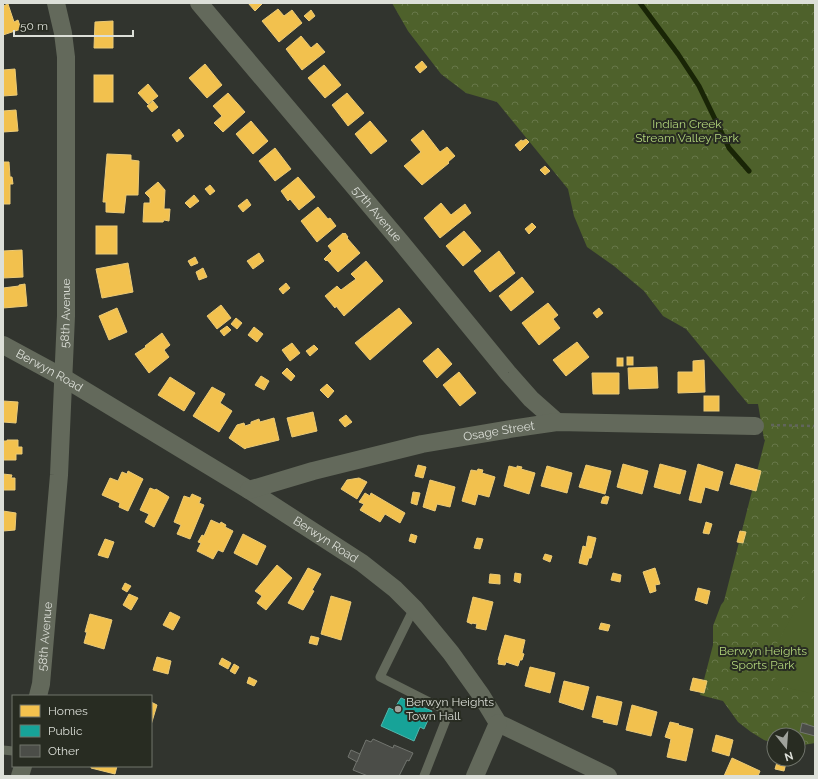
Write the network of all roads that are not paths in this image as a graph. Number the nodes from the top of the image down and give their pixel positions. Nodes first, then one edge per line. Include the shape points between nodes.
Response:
1 (56, 3) edge
2 (199, 3) edge
3 (3, 345) edge
4 (64, 378) junction
5 (557, 422) junction
6 (755, 426) road end
7 (249, 490) junction
8 (414, 608) junction
9 (38, 695) edge
10 (498, 723) junction
11 (424, 776) edge
12 (475, 776) edge
13 (608, 776) edge

1 - 4 street, 58th Avenue via 66,57
2 - 5 street, 57th Avenue via 512,378
3 - 4 street, Berwyn Road
4 - 7 street, Berwyn Road
4 - 9 street, 58th Avenue via 59,475
5 - 6 street, Osage Street
5 - 7 street, Osage Street via 422,444
7 - 8 street, Berwyn Road via 379,575
8 - 10 street, Berwyn Road via 452,654
8 - 11 lane via 380,677 450,712
10 - 12 street
10 - 13 street

